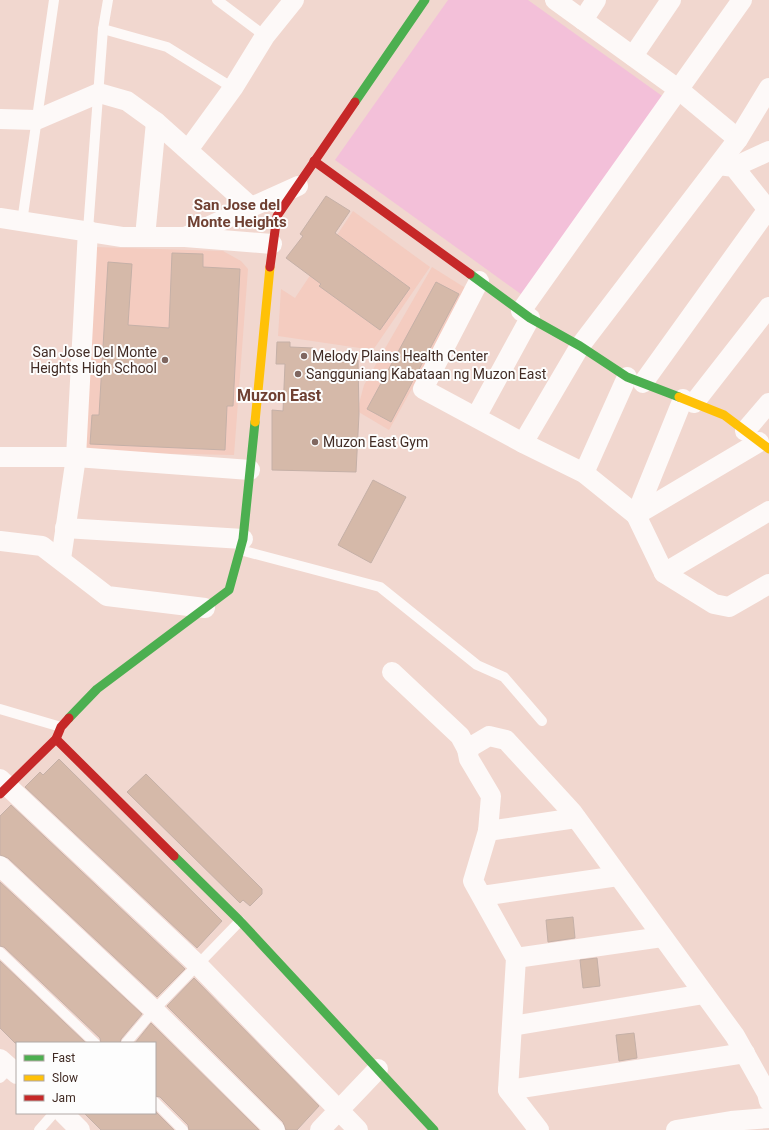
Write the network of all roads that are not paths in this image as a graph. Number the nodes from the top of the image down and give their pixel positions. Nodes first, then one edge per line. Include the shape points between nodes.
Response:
1 (54, 0) edge
2 (108, 0) edge
3 (294, 0) edge
4 (424, 0) edge
5 (555, 0) edge
6 (596, 0) edge
7 (671, 0) edge
8 (742, 0) edge
9 (220, 1) edge
10 (583, 20) junction
11 (103, 29) junction
12 (265, 36) junction
13 (633, 56) junction
14 (233, 88) junction
15 (769, 88) edge
16 (678, 89) junction
17 (99, 93) junction
18 (0, 119) edge
19 (36, 120) junction
20 (156, 122) junction
21 (738, 139) junction
22 (188, 150) junction
23 (769, 151) edge
24 (314, 161) junction
25 (726, 166) junction
26 (298, 186) junction
27 (250, 206) junction
28 (768, 210) edge
29 (0, 218) edge
30 (22, 222) junction
31 (88, 230) junction
32 (145, 237) junction
33 (185, 237) junction
34 (272, 244) junction
35 (479, 281) junction
36 (769, 307) edge
37 (526, 315) junction
38 (580, 346) junction
39 (635, 380) junction
40 (688, 401) junction
41 (769, 403) edge
42 (476, 417) junction
43 (758, 441) edge
44 (523, 443) junction
45 (0, 457) edge
46 (76, 457) junction
47 (250, 470) junction
48 (584, 473) junction
49 (769, 511) edge
50 (636, 515) junction
51 (65, 528) junction
52 (0, 541) edge
53 (241, 545) junction
54 (61, 559) junction
55 (664, 573) junction
56 (769, 584) edge
57 (205, 608) junction
58 (392, 672) dead end
59 (0, 709) edge
60 (542, 721) dead end
61 (61, 727) junction
62 (56, 739) junction
63 (468, 749) junction
64 (2, 786) edge
65 (576, 818) junction
66 (488, 832) junction
67 (0, 866) edge
68 (618, 876) junction
69 (482, 896) junction
70 (240, 921) junction
71 (662, 937) junction
72 (0, 952) edge
73 (516, 958) junction
74 (197, 964) junction
75 (704, 994) junction
76 (154, 1010) junction
77 (512, 1026) junction
78 (94, 1042) edge
79 (127, 1042) edge
80 (745, 1053) junction
81 (378, 1069) junction
82 (508, 1090) junction
83 (769, 1101) edge
84 (156, 1103) edge
85 (340, 1110) junction
86 (53, 1114) edge
87 (64, 1114) edge
88 (769, 1118) edge
89 (39, 1130) edge
90 (80, 1130) edge
91 (184, 1130) edge
92 (275, 1130) edge
93 (320, 1130) edge
94 (358, 1130) edge
95 (434, 1130) edge
96 (538, 1130) edge
97 (676, 1130) edge

1 - 19 lane
2 - 11 lane
3 - 12 street
4 - 24 street
5 - 10 street
6 - 10 street
7 - 13 street
8 - 16 street
9 - 12 lane
10 - 13 street
11 - 14 lane via 167,47
11 - 17 lane
12 - 14 street
13 - 16 street
14 - 22 street
15 - 21 street
16 - 21 street
16 - 37 street
17 - 19 street
17 - 20 street via 127,100
17 - 31 lane
18 - 19 street
19 - 30 lane
20 - 22 street
20 - 32 street
21 - 25 street
22 - 27 street
23 - 25 street
24 - 26 street
24 - 35 street
25 - 28 street
25 - 38 street
26 - 27 street
26 - 34 street via 277,216
27 - 33 street
28 - 39 street
29 - 30 street
30 - 31 street
31 - 32 street
31 - 46 street
32 - 33 street
33 - 34 street
34 - 47 street
35 - 37 street
35 - 42 street via 422,389
36 - 40 street
37 - 38 street
37 - 42 street
38 - 39 street
38 - 44 street
39 - 40 street
39 - 48 street
40 - 43 street via 724,415
40 - 50 street
41 - 43 street
42 - 44 street
43 - 50 street
44 - 48 street
45 - 46 street
46 - 47 street
46 - 51 street
47 - 53 street
48 - 50 street
49 - 55 street
50 - 55 street
51 - 53 street
51 - 54 street
52 - 54 street via 42,546
53 - 57 street via 229,590
53 - 60 lane via 380,587 477,664 504,677
54 - 57 street via 107,596
55 - 56 street via 714,604 724,607 735,604
57 - 61 street via 97,689
58 - 63 street via 460,736
59 - 61 lane
61 - 62 street
62 - 64 street
62 - 70 street
63 - 65 street via 489,736 506,740
63 - 66 street via 469,759 491,796
64 - 74 street
65 - 66 street
65 - 68 street
66 - 69 street via 473,880
67 - 76 street
68 - 69 street
68 - 71 street
69 - 73 street
70 - 74 lane
70 - 81 street
71 - 73 street
71 - 75 street
72 - 78 lane
73 - 77 street
74 - 76 lane
74 - 85 street
75 - 77 street
75 - 80 street
76 - 79 lane
76 - 92 street
77 - 82 street
80 - 82 street
80 - 83 street
81 - 85 street
81 - 95 street
82 - 96 street
84 - 91 lane
85 - 93 street
85 - 94 street
86 - 89 lane
87 - 90 street
88 - 97 street

